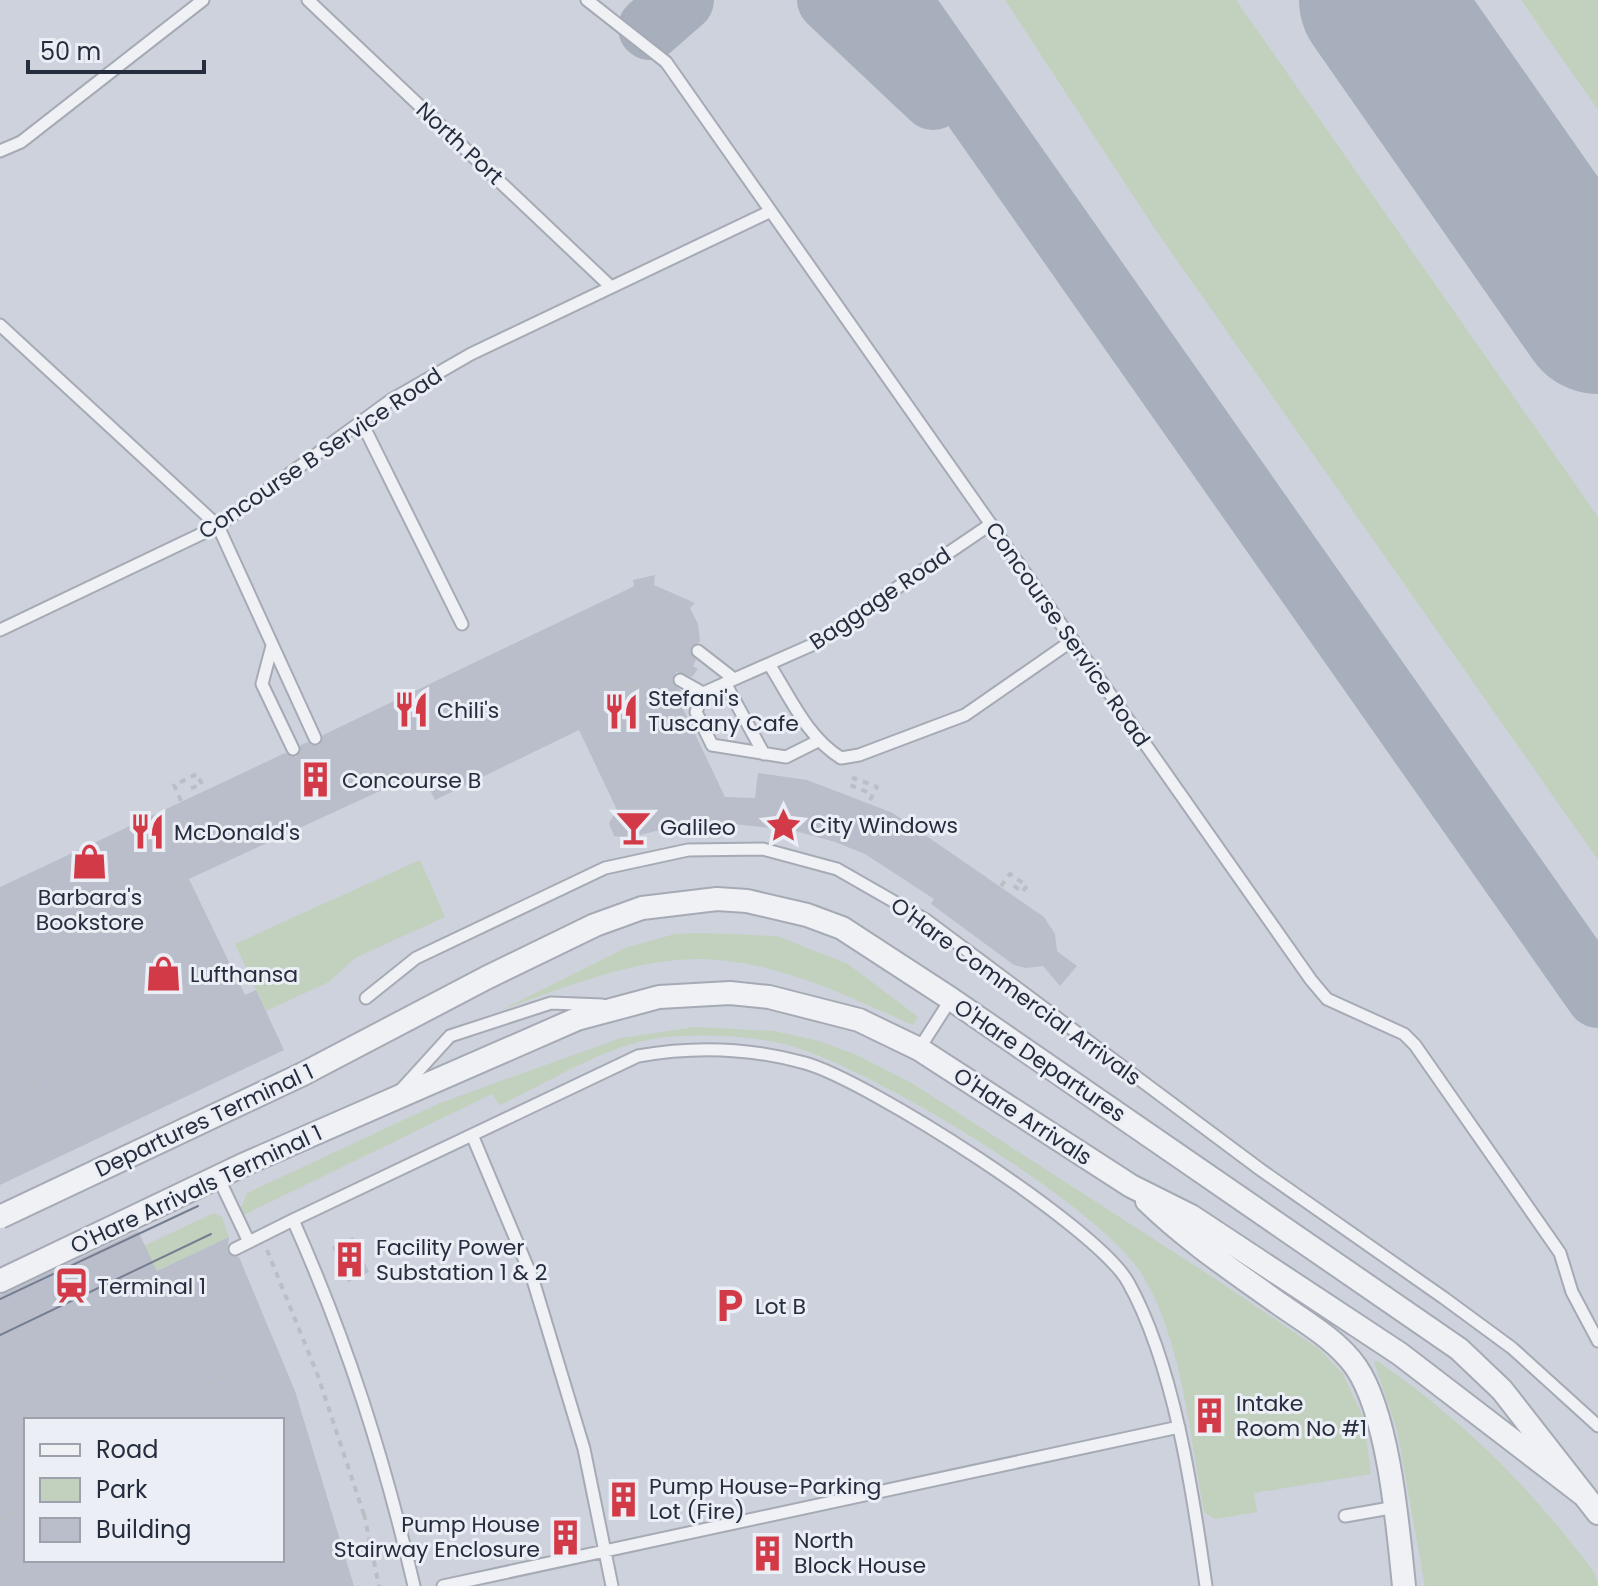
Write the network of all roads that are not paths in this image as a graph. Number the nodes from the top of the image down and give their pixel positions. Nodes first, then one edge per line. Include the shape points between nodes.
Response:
1 (203, 0) edge
2 (308, 0) edge
3 (587, 0) edge
4 (0, 151) edge
5 (769, 212) junction
6 (611, 287) junction
7 (0, 325) edge
8 (362, 423) junction
9 (991, 524) junction
10 (218, 526) junction
11 (462, 624) dead end
12 (0, 630) edge
13 (1073, 640) junction
14 (272, 645) junction
15 (698, 651) dead end
16 (769, 664) junction
17 (680, 680) dead end
18 (730, 681) junction
19 (703, 693) junction
20 (315, 738) dead end
21 (818, 741) junction
22 (293, 749) dead end
23 (764, 754) junction
24 (366, 998) dead end
25 (951, 999) junction
26 (618, 1005) junction
27 (407, 1021) joint
28 (919, 1049) junction
29 (393, 1099) junction
30 (472, 1135) junction
31 (218, 1177) junction
32 (1131, 1186) junction
33 (0, 1217) edge
34 (293, 1220) junction
35 (249, 1242) junction
36 (235, 1249) dead end
37 (0, 1281) edge
38 (1598, 1341) edge
39 (1598, 1426) edge
40 (1179, 1427) junction
41 (1591, 1505) edge
42 (1396, 1507) junction
43 (1345, 1516) dead end
44 (605, 1552) junction
45 (414, 1586) edge
46 (443, 1586) edge
47 (612, 1586) edge
48 (1206, 1586) edge
49 (1404, 1586) edge

1 - 4 lane via 21,142
2 - 6 lane, North Port
3 - 5 lane, Concourse Service Road via 666,62
5 - 6 lane, Concourse B Service Road
5 - 9 lane, Concourse Service Road
6 - 8 lane, Concourse B Service Road via 471,354
7 - 10 lane
8 - 10 lane, Concourse B Service Road
8 - 11 lane
9 - 13 lane, Concourse Service Road
9 - 16 lane, Baggage Road via 814,644
10 - 12 lane, Concourse B Service Road
10 - 14 lane
13 - 21 lane via 965,715 859,755 841,758
13 - 38 lane, Concourse Service Road via 1327,999 1404,1034 1415,1045 1560,1253 1572,1292
14 - 20 lane
14 - 22 lane via 262,684
15 - 18 lane
16 - 18 lane, Baggage Road
16 - 21 lane
17 - 19 lane
18 - 19 lane, Baggage Road
18 - 23 lane
19 - 23 lane via 696,712 712,745
21 - 23 lane via 795,756
24 - 39 lane, O'Hare Commercial Arrivals via 416,958 605,868 688,850 763,849 837,869 926,920 1261,1170 1444,1298 1512,1348
25 - 27 street, O'Hare Departures via 842,928 747,901 717,899 642,908 595,925
25 - 28 lane
25 - 41 street, O'Hare Departures via 1459,1349 1502,1390
26 - 28 street, O'Hare Arrivals via 699,994 769,997 859,1020
26 - 29 street, O'Hare Arrivals
26 - 29 lane via 551,1003 450,1036
27 - 33 street, Departures Terminal 1, bridge
28 - 32 street, O'Hare Arrivals
29 - 31 street, O'Hare Arrivals Terminal 1
30 - 34 lane
30 - 40 lane via 638,1056 673,1050 746,1051 830,1071 1008,1180 1113,1260 1142,1310
30 - 44 lane via 533,1280 584,1449
31 - 35 lane
31 - 37 street, O'Hare Arrivals Terminal 1
32 - 41 street, O'Hare Arrivals via 1191,1216 1400,1354
32 - 42 street via 1180,1234 1327,1338 1355,1366 1372,1396
34 - 35 lane
34 - 45 lane via 364,1396
35 - 36 lane
40 - 44 lane
40 - 48 lane
42 - 43 lane
42 - 49 street
44 - 46 lane
44 - 47 lane

